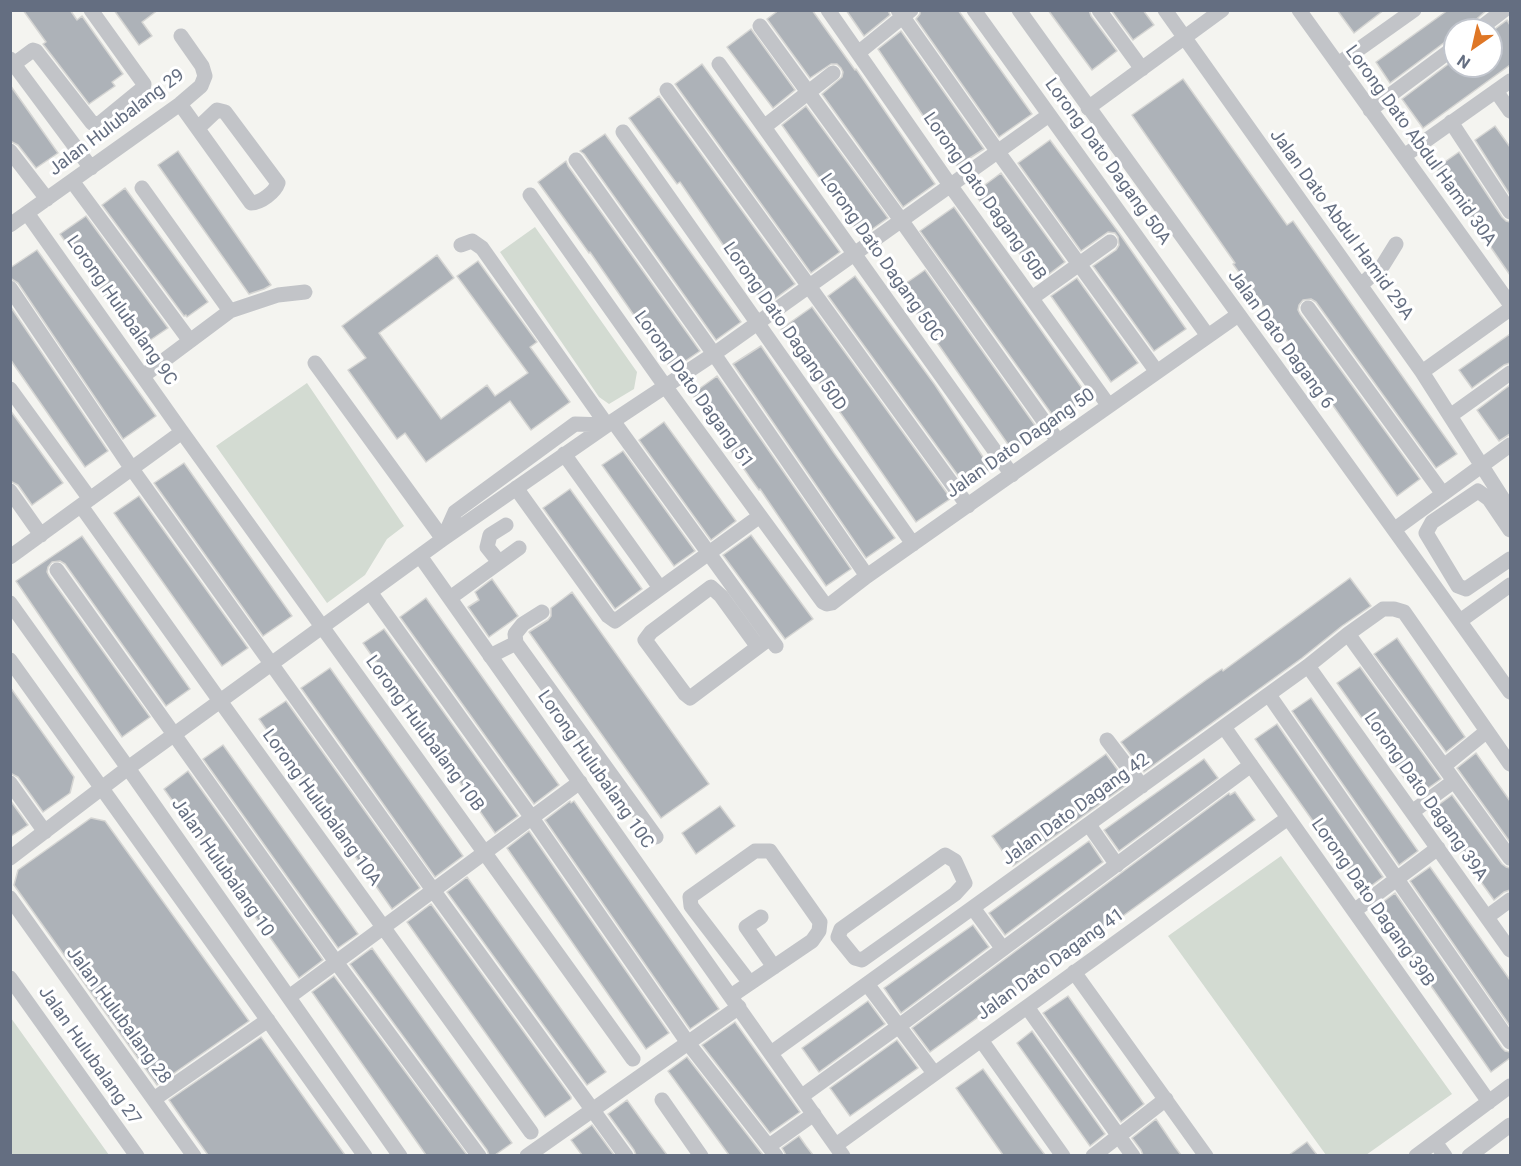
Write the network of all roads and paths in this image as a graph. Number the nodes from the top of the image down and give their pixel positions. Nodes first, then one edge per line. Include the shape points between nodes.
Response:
1 (91, 10) edge
2 (828, 10) edge
3 (974, 10) edge
4 (1019, 10) edge
5 (1099, 10) edge
6 (1165, 10) edge
7 (1222, 10) edge
8 (1414, 10) edge
9 (1506, 10) edge
10 (1304, 12) edge
11 (904, 13) edge
12 (1510, 14) edge
13 (760, 26) dead end
14 (181, 36) dead end
15 (1184, 38) junction
16 (858, 53) junction
17 (1443, 56) edge
18 (12, 61) edge
19 (719, 64) dead end
20 (1338, 64) junction
21 (1142, 69) junction
22 (833, 73) dead end
23 (1510, 81) edge
24 (667, 90) dead end
25 (1496, 91) junction
26 (807, 92) junction
27 (180, 104) junction
28 (1088, 108) junction
29 (1370, 110) junction
30 (1510, 111) edge
31 (1049, 115) junction
32 (1451, 122) junction
33 (764, 127) junction
34 (198, 128) junction
35 (623, 132) dead end
36 (10, 151) edge
37 (998, 152) junction
38 (1404, 156) junction
39 (576, 160) dead end
40 (91, 168) junction
41 (72, 181) junction
42 (950, 185) junction
43 (142, 188) dead end
44 (530, 195) dead end
45 (46, 200) junction
46 (1510, 212) edge
47 (27, 213) junction
48 (902, 220) junction
49 (10, 225) edge
50 (1110, 242) dead end
51 (1396, 244) dead end
52 (461, 245) dead end
53 (854, 254) junction
54 (1080, 264) junction
55 (1361, 285) junction
56 (809, 286) junction
57 (10, 288) edge
58 (305, 292) dead end
59 (1032, 298) junction
60 (1510, 304) edge
61 (1308, 308) dead end
62 (1510, 309) edge
63 (230, 312) junction
64 (1238, 315) junction
65 (757, 323) junction
66 (1208, 336) junction
67 (190, 341) junction
68 (714, 354) junction
69 (315, 363) dead end
70 (1157, 372) junction
71 (1422, 372) junction
72 (1510, 373) edge
73 (143, 376) junction
74 (665, 386) junction
75 (10, 389) edge
76 (1109, 406) junction
77 (1450, 416) junction
78 (610, 423) junction
79 (183, 432) junction
80 (1058, 441) junction
81 (1510, 445) edge
82 (564, 454) junction
83 (1481, 466) junction
84 (132, 469) junction
85 (1012, 475) junction
86 (516, 488) junction
87 (10, 491) edge
88 (1443, 494) junction
89 (86, 503) junction
90 (968, 506) junction
91 (1510, 510) edge
92 (760, 516) junction
93 (506, 525) dead end
94 (1395, 529) junction
95 (1510, 530) edge
96 (41, 535) junction
97 (443, 539) junction
98 (913, 544) junction
99 (519, 548) dead end
100 (707, 553) junction
101 (420, 556) junction
102 (10, 557) edge
103 (1510, 559) edge
104 (499, 562) junction
105 (57, 570) dead end
106 (867, 576) junction
107 (1510, 587) edge
108 (660, 588) junction
109 (370, 592) junction
110 (450, 598) junction
111 (10, 603) edge
112 (827, 604) joint
113 (542, 612) dead end
114 (1460, 621) junction
115 (322, 627) junction
116 (1348, 634) junction
117 (516, 643) junction
118 (768, 644) junction
119 (490, 656) junction
120 (10, 660) edge
121 (271, 663) junction
122 (1308, 666) junction
123 (1510, 692) edge
124 (1269, 695) junction
125 (220, 701) junction
126 (1224, 727) junction
127 (1487, 731) junction
128 (173, 735) junction
129 (1107, 740) dead end
130 (1510, 764) edge
131 (1251, 765) junction
132 (1444, 766) junction
133 (128, 768) junction
134 (1454, 781) junction
135 (580, 782) junction
136 (10, 783) edge
137 (1142, 786) junction
138 (102, 788) junction
139 (1412, 812) junction
140 (532, 818) junction
141 (1288, 818) junction
142 (1089, 825) junction
143 (45, 832) junction
144 (656, 837) dead end
145 (1438, 848) junction
146 (485, 853) junction
147 (10, 858) edge
148 (1510, 858) edge
149 (1117, 865) junction
150 (1397, 879) junction
151 (965, 883) junction
152 (433, 890) junction
153 (10, 898) edge
154 (1510, 900) edge
155 (975, 906) junction
156 (1354, 911) junction
157 (760, 917) dead end
158 (1487, 917) junction
159 (383, 927) junction
160 (1003, 949) junction
161 (1510, 950) edge
162 (336, 962) junction
163 (774, 967) junction
164 (1074, 972) junction
165 (10, 978) edge
166 (750, 983) junction
167 (867, 984) junction
168 (289, 997) junction
169 (735, 1002) junction
170 (1027, 1007) junction
171 (268, 1020) junction
172 (899, 1026) junction
173 (981, 1040) junction
174 (1510, 1042) edge
175 (688, 1043) junction
176 (771, 1053) junction
177 (633, 1059) dead end
178 (934, 1073) junction
179 (1510, 1086) edge
180 (802, 1096) junction
181 (154, 1099) junction
182 (1166, 1099) junction
183 (662, 1100) dead end
184 (1489, 1102) junction
185 (592, 1110) junction
186 (814, 1114) junction
187 (1510, 1125) edge
188 (531, 1132) dead end
189 (1119, 1136) junction
190 (1435, 1142) junction
191 (840, 1150) edge
192 (773, 1151) edge
193 (137, 1155) edge
194 (194, 1155) edge
195 (365, 1155) edge
196 (400, 1155) edge
197 (479, 1155) edge
198 (527, 1155) edge
199 (626, 1155) edge
200 (701, 1155) edge
201 (1063, 1155) edge
202 (1094, 1155) edge
203 (1133, 1155) edge
204 (1206, 1155) edge
205 (1416, 1155) edge
206 (1445, 1155) edge
207 (1469, 1155) edge

1 - 18 street via 144,84 99,124 92,123 36,51
2 - 16 street, Lorong Dato Dagang 50B
3 - 31 street, Lorong Dato Dagang 50A
4 - 28 street, Jalan Dato Dagang 6
5 - 21 street
6 - 15 street, Jalan Dato Abdul Hamid 29A
7 - 15 street
8 - 20 street
9 - 12 street
10 - 20 street, Lorong Dato Abdul Hamid 30A
11 - 16 street
11 - 37 street
13 - 26 street
14 - 27 street, Jalan Hulubalang 29 via 205,76 201,86
15 - 21 street
15 - 55 street, Jalan Dato Abdul Hamid 29A
16 - 42 street, Lorong Dato Dagang 50B
17 - 29 street
18 - 40 street
19 - 33 street, Lorong Dato Dagang 50C
20 - 29 street, Lorong Dato Abdul Hamid 30A
21 - 28 street
22 - 26 street
23 - 25 street
24 - 56 street
25 - 30 street
25 - 32 street
26 - 33 street
26 - 48 street
27 - 34 street
27 - 40 street, Jalan Hulubalang 29
28 - 64 street, Jalan Dato Dagang 6
29 - 38 street, Lorong Dato Abdul Hamid 30A
31 - 37 street
31 - 66 street, Lorong Dato Dagang 50A
32 - 38 street
32 - 46 street
33 - 53 street, Lorong Dato Dagang 50C
34 - 34 street via 251,203 257,203 276,188 278,183 225,111 217,110
35 - 65 street, Lorong Dato Dagang 50D
36 - 45 street
37 - 42 street
37 - 54 street
38 - 60 street, Lorong Dato Abdul Hamid 30A
39 - 68 street
40 - 41 street, Jalan Hulubalang 29
41 - 45 street, Jalan Hulubalang 29
41 - 67 street
42 - 48 street
42 - 59 street, Lorong Dato Dagang 50B
43 - 63 street
44 - 74 street, Lorong Dato Dagang 51
45 - 47 street, Jalan Hulubalang 29
47 - 49 street, Jalan Hulubalang 29
47 - 73 street, Lorong Hulubalang 9C
48 - 53 street
48 - 80 street
50 - 54 street
51 - 55 street via 1383,265
52 - 78 street via 472,241 482,248
53 - 56 street
53 - 85 street, Lorong Dato Dagang 50C
54 - 59 street
54 - 70 street
55 - 71 street, Jalan Dato Abdul Hamid 29A
56 - 65 street
56 - 90 street
57 - 84 street
58 - 63 street via 278,295
59 - 76 street, Lorong Dato Dagang 50B
61 - 88 street
62 - 71 street
63 - 67 street
64 - 66 street, Jalan Dato Dagang 50
64 - 94 street, Jalan Dato Dagang 6
65 - 68 street
65 - 98 street, Lorong Dato Dagang 50D
66 - 70 street, Jalan Dato Dagang 50
67 - 73 street
68 - 74 street
68 - 106 street
69 - 97 street
70 - 76 street, Jalan Dato Dagang 50
71 - 77 street, Jalan Dato Abdul Hamid 29A
72 - 77 street
73 - 79 street, Lorong Hulubalang 9C
74 - 78 street
74 - 92 street, Lorong Dato Dagang 51
75 - 89 street, Lorong Hulubalang 10A
76 - 80 street, Jalan Dato Dagang 50
77 - 83 street, Jalan Dato Abdul Hamid 29A
78 - 82 street
78 - 97 street via 575,424 455,512
78 - 100 street
79 - 84 street
79 - 115 street, Lorong Hulubalang 10B
80 - 85 street, Jalan Dato Dagang 50
81 - 83 street
82 - 86 street
82 - 108 street
83 - 88 street
83 - 91 street, Jalan Dato Abdul Hamid 29A
84 - 89 street
84 - 121 street
85 - 90 street, Jalan Dato Dagang 50
86 - 97 street
86 - 108 street via 615,621
87 - 96 street
88 - 94 street
89 - 96 street
89 - 125 street, Lorong Hulubalang 10A
90 - 98 street, Jalan Dato Dagang 50
92 - 100 street
92 - 112 street, Lorong Dato Dagang 51
93 - 104 street via 490,535 487,547
94 - 114 street, Jalan Dato Dagang 6
95 - 103 street via 1489,499 1478,491 1432,522 1425,533 1458,586 1466,589
96 - 102 street
97 - 101 street
98 - 106 street, Jalan Dato Dagang 50
99 - 104 street
100 - 108 street
100 - 118 street
101 - 109 street
101 - 110 street, Lorong Hulubalang 10C
104 - 110 street
105 - 128 street
106 - 112 street, Jalan Dato Dagang 50
107 - 114 street
109 - 115 street
109 - 140 street
110 - 119 street, Lorong Hulubalang 10C
111 - 133 street, Jalan Hulubalang 10
113 - 117 street via 523,624 515,634
114 - 123 street, Jalan Dato Dagang 6
115 - 121 street
115 - 146 street, Lorong Hulubalang 10B
116 - 122 street, Jalan Dato Dagang 42
116 - 127 street, Jalan Dato Dagang 42 via 1383,609 1404,612
116 - 132 street
117 - 119 street
117 - 144 street
118 - 118 street via 690,698 645,640 711,587
119 - 135 street, Lorong Hulubalang 10C
120 - 138 street
121 - 125 street
121 - 152 street
122 - 124 street, Jalan Dato Dagang 42
122 - 139 street, Lorong Dato Dagang 39A
124 - 126 street, Jalan Dato Dagang 42
124 - 150 street
125 - 128 street
125 - 159 street, Lorong Hulubalang 10A
126 - 131 street, Lorong Dato Dagang 39B
126 - 137 street, Jalan Dato Dagang 42
127 - 130 street
127 - 132 street
128 - 133 street
128 - 162 street
129 - 137 street
131 - 141 street, Lorong Dato Dagang 39B
131 - 149 street
132 - 134 street
133 - 138 street
133 - 168 street, Jalan Hulubalang 10
134 - 139 street
134 - 148 street
135 - 140 street
135 - 169 street, Lorong Hulubalang 10C
136 - 143 street
137 - 142 street, Jalan Dato Dagang 42
138 - 143 street
138 - 171 street
139 - 145 street, Lorong Dato Dagang 39A
140 - 146 street
140 - 175 street
141 - 156 street, Lorong Dato Dagang 39B
141 - 164 street, Jalan Dato Dagang 41
142 - 149 street
142 - 155 street, Jalan Dato Dagang 42
143 - 147 street
145 - 150 street
145 - 158 street, Lorong Dato Dagang 39A
146 - 152 street
146 - 177 street, Lorong Hulubalang 10B
149 - 160 street
150 - 156 street
150 - 174 street
151 - 151 street via 862,960 855,958 838,937 841,929 945,855 956,861
151 - 155 street
152 - 159 street
152 - 185 street
153 - 181 street, Jalan Hulubalang 28
154 - 158 street
155 - 160 street
155 - 167 street, Jalan Dato Dagang 42
156 - 184 street, Lorong Dato Dagang 39B
157 - 163 street via 746,927
158 - 161 street, Lorong Dato Dagang 39A
159 - 162 street
159 - 188 street, Lorong Hulubalang 10A
160 - 172 street
162 - 168 street
162 - 197 street
163 - 166 street
163 - 166 street via 812,940 819,932 820,922 770,851 754,851 690,897 691,906
164 - 170 street, Jalan Dato Dagang 41
164 - 182 street
165 - 193 street, Jalan Hulubalang 27
166 - 169 street
167 - 172 street
167 - 176 street, Jalan Dato Dagang 42
168 - 196 street, Jalan Hulubalang 10
169 - 175 street
169 - 176 street, Lorong Hulubalang 10C
170 - 173 street, Jalan Dato Dagang 41
170 - 189 street
171 - 181 street
171 - 195 street
172 - 178 street
172 - 180 street
173 - 178 street, Jalan Dato Dagang 41
173 - 201 street
175 - 185 street
175 - 192 street
176 - 180 street, Lorong Hulubalang 10C
178 - 191 street, Jalan Dato Dagang 41
179 - 184 street
180 - 186 street, Lorong Hulubalang 10C
181 - 194 street, Jalan Hulubalang 28
182 - 189 street
182 - 204 street
183 - 200 street
184 - 190 street
185 - 198 street
185 - 199 street
186 - 191 street, Lorong Hulubalang 10C
186 - 192 street
187 - 207 street
189 - 202 street
189 - 203 street
190 - 205 street
190 - 206 street

